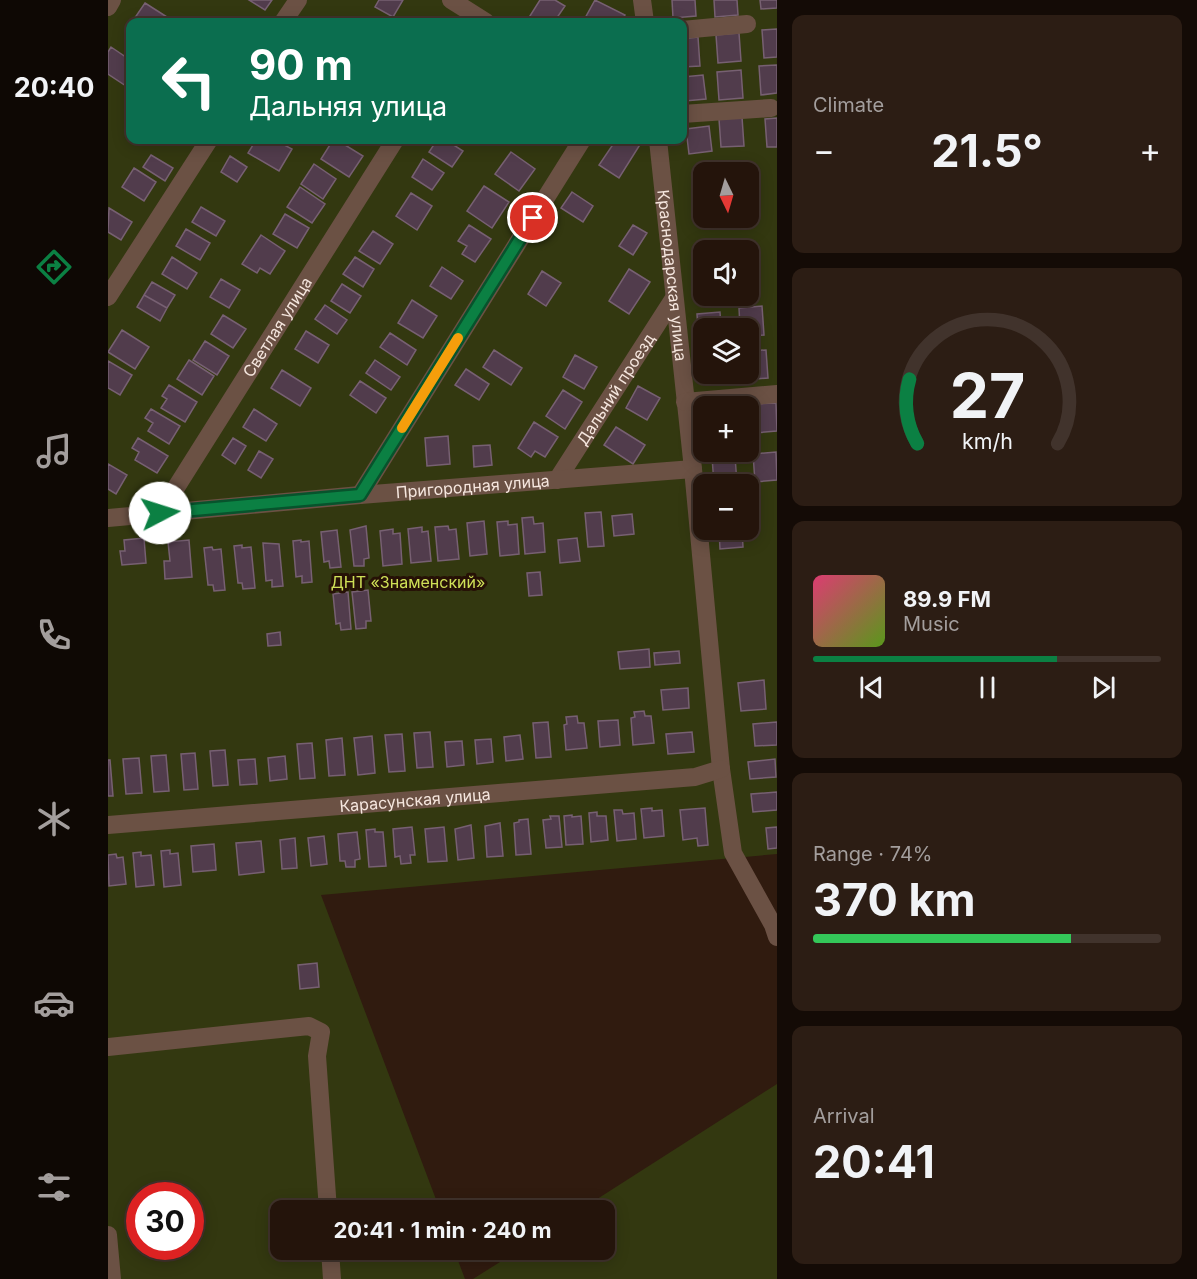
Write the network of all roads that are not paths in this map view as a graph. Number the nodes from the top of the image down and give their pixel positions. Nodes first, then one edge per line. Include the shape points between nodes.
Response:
1 (112, 0) edge
2 (298, 0) edge
3 (451, 0) edge
4 (642, 0) edge
5 (108, 7) edge
6 (286, 18) edge
7 (474, 18) edge
8 (644, 18) edge
9 (747, 24) dead end
10 (687, 30) edge
11 (771, 108) dead end
12 (687, 114) edge
13 (206, 144) edge
14 (392, 144) edge
15 (579, 144) edge
16 (658, 144) edge
17 (108, 297) edge
18 (674, 298) junction
19 (777, 394) edge
20 (685, 402) junction
21 (693, 469) junction
22 (557, 480) junction
23 (360, 495) junction
24 (160, 513) junction
25 (108, 518) edge
26 (721, 769) junction
27 (108, 825) edge
28 (777, 937) edge
29 (108, 1047) edge
30 (327, 1200) edge
31 (108, 1235) edge
32 (331, 1260) edge
33 (112, 1279) edge
34 (332, 1279) edge

1 - 5 street
2 - 6 street
3 - 7 street
4 - 8 street
9 - 10 street
11 - 12 street
13 - 17 street
14 - 24 street, Светлая улица
15 - 23 street
16 - 18 street, Краснодарская улица
18 - 20 street, Краснодарская улица
18 - 22 street, Дальний проезд
19 - 20 street
20 - 21 street, Краснодарская улица
21 - 22 street, Пригородная улица
21 - 26 street, Краснодарская улица
22 - 23 street, Пригородная улица
23 - 24 street, Пригородная улица
24 - 25 street, Пригородная улица
26 - 27 street, Карасунская улица via 695,777
26 - 28 street, Краснодарская улица via 733,854
29 - 30 street via 309,1026 321,1032 317,1056
31 - 33 street
32 - 34 street

